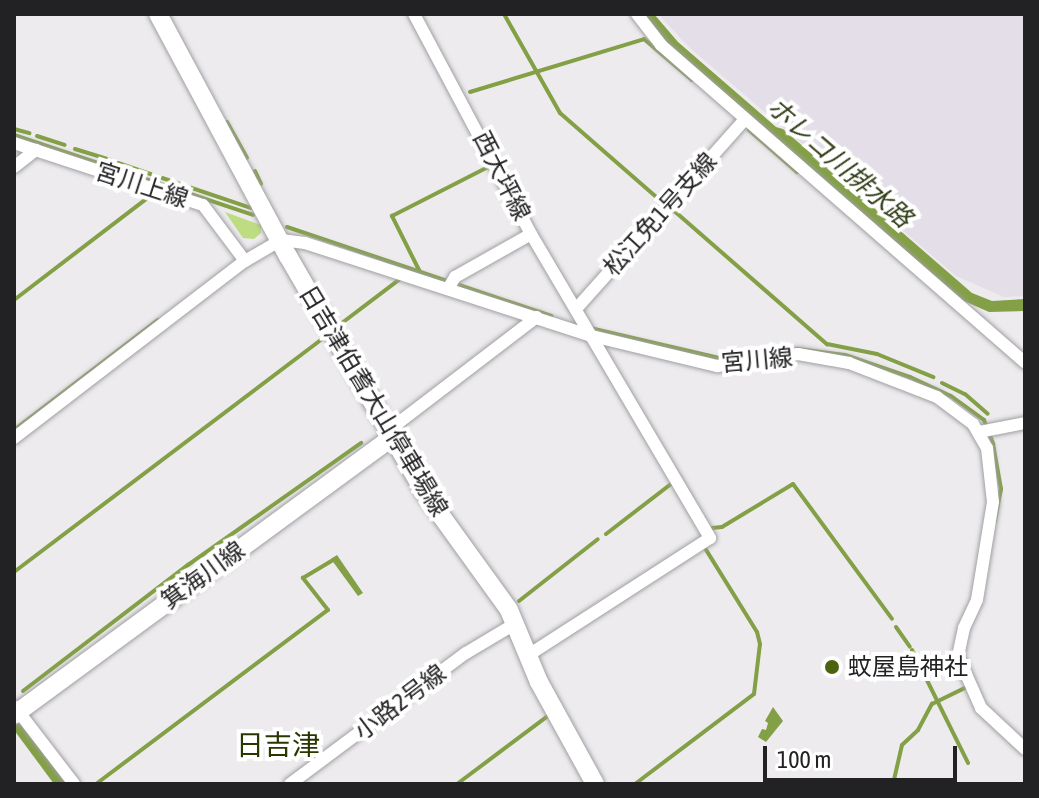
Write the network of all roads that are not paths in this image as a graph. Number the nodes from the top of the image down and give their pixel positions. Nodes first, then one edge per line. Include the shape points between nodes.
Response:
1 (158, 14) edge
2 (414, 14) edge
3 (637, 14) edge
4 (745, 119) junction
5 (14, 143) edge
6 (36, 150) junction
7 (14, 167) edge
8 (531, 234) junction
9 (281, 240) junction
10 (245, 261) junction
11 (448, 289) junction
12 (576, 309) junction
13 (537, 317) junction
14 (592, 336) junction
15 (1025, 362) edge
16 (1025, 423) edge
17 (979, 432) junction
18 (391, 433) junction
19 (14, 438) edge
20 (513, 625) junction
21 (527, 656) junction
22 (16, 711) edge
23 (1025, 749) edge
24 (74, 784) edge
25 (290, 784) edge
26 (595, 784) edge

1 - 9 main road, 日吉津伯耆大山停車場線
2 - 8 street, 西大坪線
3 - 4 street via 661,45
4 - 12 street, 松江免1号支線
4 - 15 street
5 - 6 street, 宮川上線
6 - 7 street
6 - 10 street, 宮川上線 via 203,205
8 - 11 street via 455,277
8 - 12 street, 西大坪線
9 - 10 street
9 - 11 street, 宮川線
9 - 18 main road, 日吉津伯耆大山停車場線
10 - 19 street
11 - 13 street, 宮川線
12 - 14 street, 西大坪線
13 - 14 street, 宮川線
13 - 18 street
14 - 17 street, 宮川線 via 717,366 798,354 849,363 937,397
14 - 21 street, 西大坪線 via 710,538
16 - 17 street
17 - 23 street via 987,448 993,502 977,600 958,656 981,708
18 - 20 main road, 日吉津伯耆大山停車場線 via 424,492 509,610
18 - 22 main road, 箕海川線
20 - 21 main road, 日吉津伯耆大山停車場線
20 - 25 street, 小路2号線 via 466,653
21 - 26 main road, 日吉津伯耆大山停車場線
22 - 24 street

